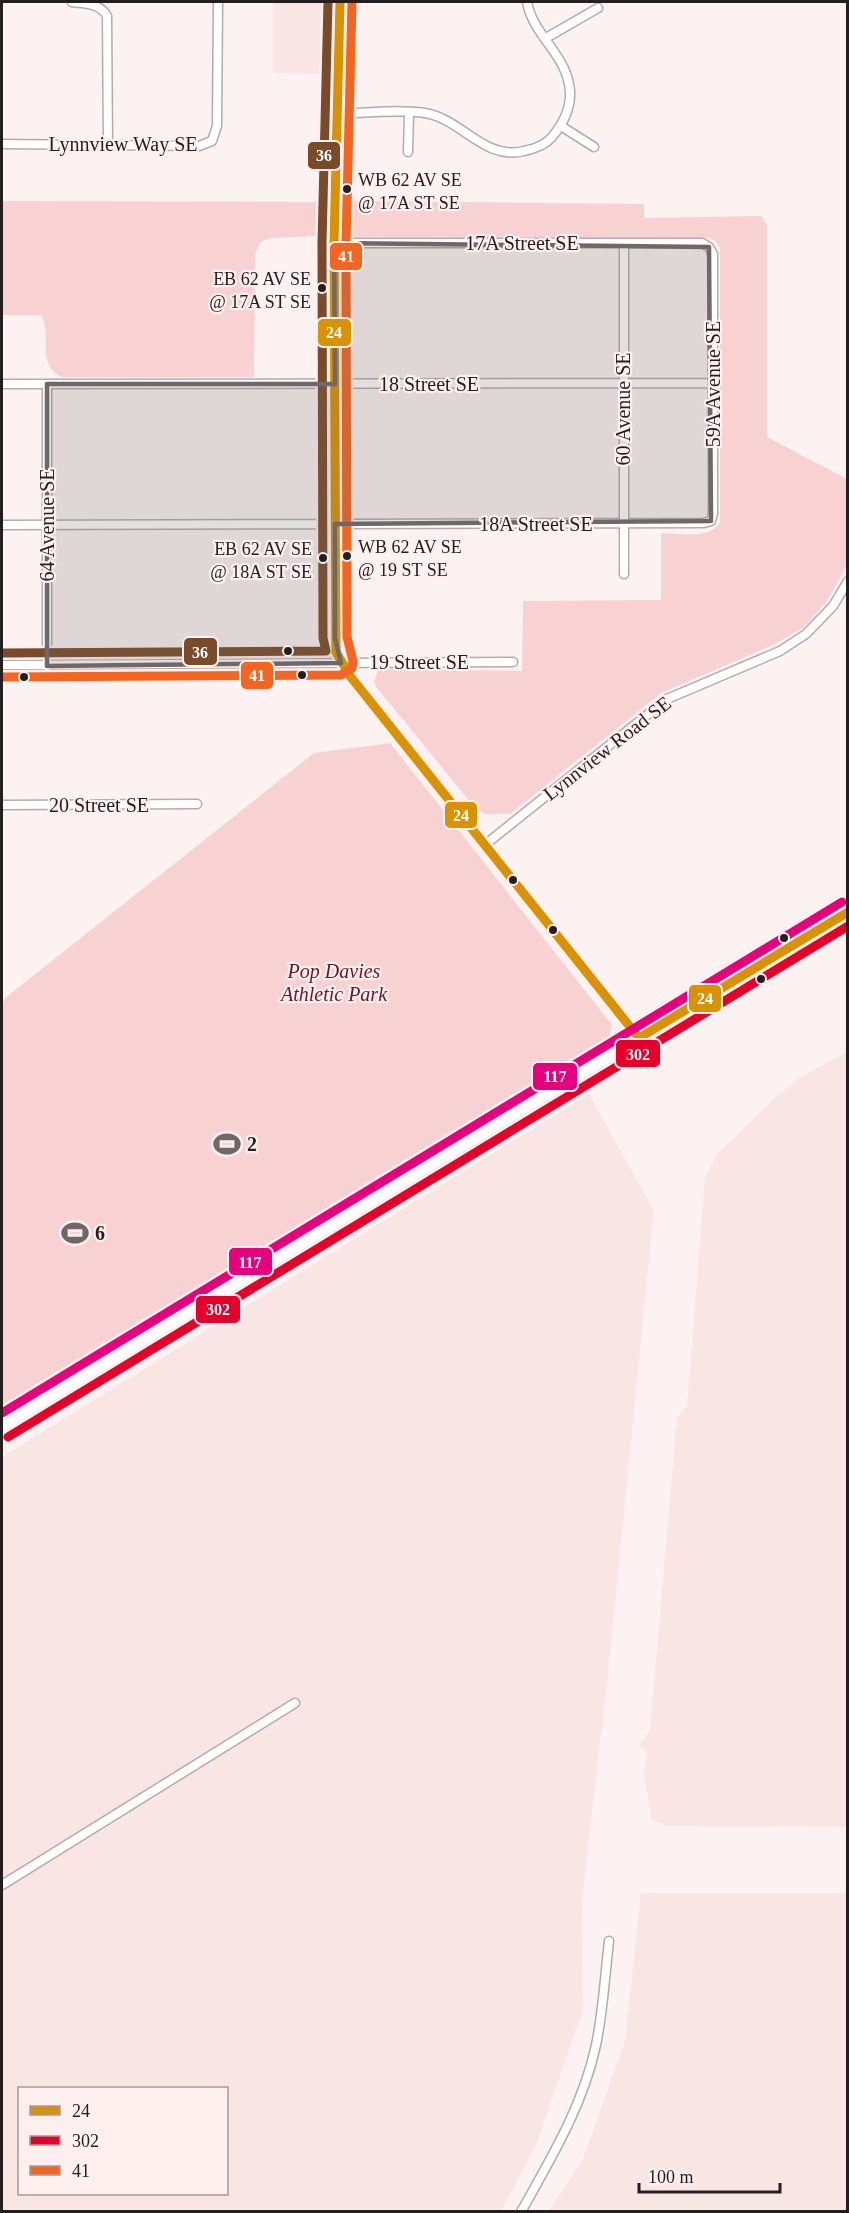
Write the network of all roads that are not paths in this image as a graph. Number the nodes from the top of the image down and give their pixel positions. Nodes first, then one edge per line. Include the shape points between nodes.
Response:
1 (72, 2) edge
2 (218, 2) edge
3 (340, 2) edge
4 (527, 2) edge
5 (598, 8) dead end
6 (546, 38) junction
7 (409, 112) junction
8 (338, 114) junction
9 (561, 126) junction
10 (2, 144) edge
11 (108, 144) junction
12 (594, 147) dead end
13 (408, 152) dead end
14 (334, 243) junction
15 (624, 243) junction
16 (710, 247) joint
17 (624, 383) junction
18 (713, 383) junction
19 (2, 384) edge
20 (47, 384) junction
21 (335, 384) junction
22 (711, 521) joint
23 (335, 524) junction
24 (624, 524) junction
25 (2, 525) edge
26 (47, 525) junction
27 (624, 574) dead end
28 (848, 581) edge
29 (513, 662) dead end
30 (340, 663) junction
31 (2, 665) edge
32 (47, 666) junction
33 (197, 804) dead end
34 (2, 805) edge
35 (486, 844) junction
36 (848, 912) edge
37 (639, 1038) junction
38 (2, 1427) edge
39 (295, 1703) dead end
40 (2, 1885) edge
41 (609, 1941) dead end
42 (521, 2211) edge

1 - 11 street via 95,5 106,16
2 - 11 street, Lynnview Way SE via 217,126 212,141 199,146
3 - 8 street
4 - 6 street via 535,26
5 - 6 street
6 - 9 street via 568,79 568,104
7 - 8 street
7 - 9 street via 442,118 506,154 533,150
7 - 13 street
8 - 14 street
9 - 12 street
10 - 11 street, Lynnview Way SE
14 - 15 street, 17A Street SE
14 - 21 street
15 - 16 street, 17A Street SE via 702,243
15 - 17 street, 60 Avenue SE
16 - 18 street, 59A Avenue SE
17 - 18 street, 18 Street SE
17 - 21 street, 18 Street SE
17 - 24 street, 60 Avenue SE
18 - 22 street, 59A Avenue SE
19 - 20 street, 18 Street SE
20 - 21 street, 18 Street SE
20 - 26 street, 64 Avenue SE
21 - 23 street
22 - 24 street, 18A Street SE
23 - 24 street, 18A Street SE
23 - 26 street, 18A Street SE
23 - 30 street via 335,638
24 - 27 street, 60 Avenue SE
25 - 26 street, 18A Street SE
26 - 32 street, 64 Avenue SE
28 - 35 street, Lynnview Road SE via 833,606 806,634 780,651 667,699
29 - 30 street, 19 Street SE
30 - 32 street, 19 Street SE
30 - 35 street
31 - 32 street, 19 Street SE
33 - 34 street, 20 Street SE
35 - 37 street
36 - 37 street
37 - 38 street
39 - 40 street
41 - 42 street via 596,2045 571,2121

